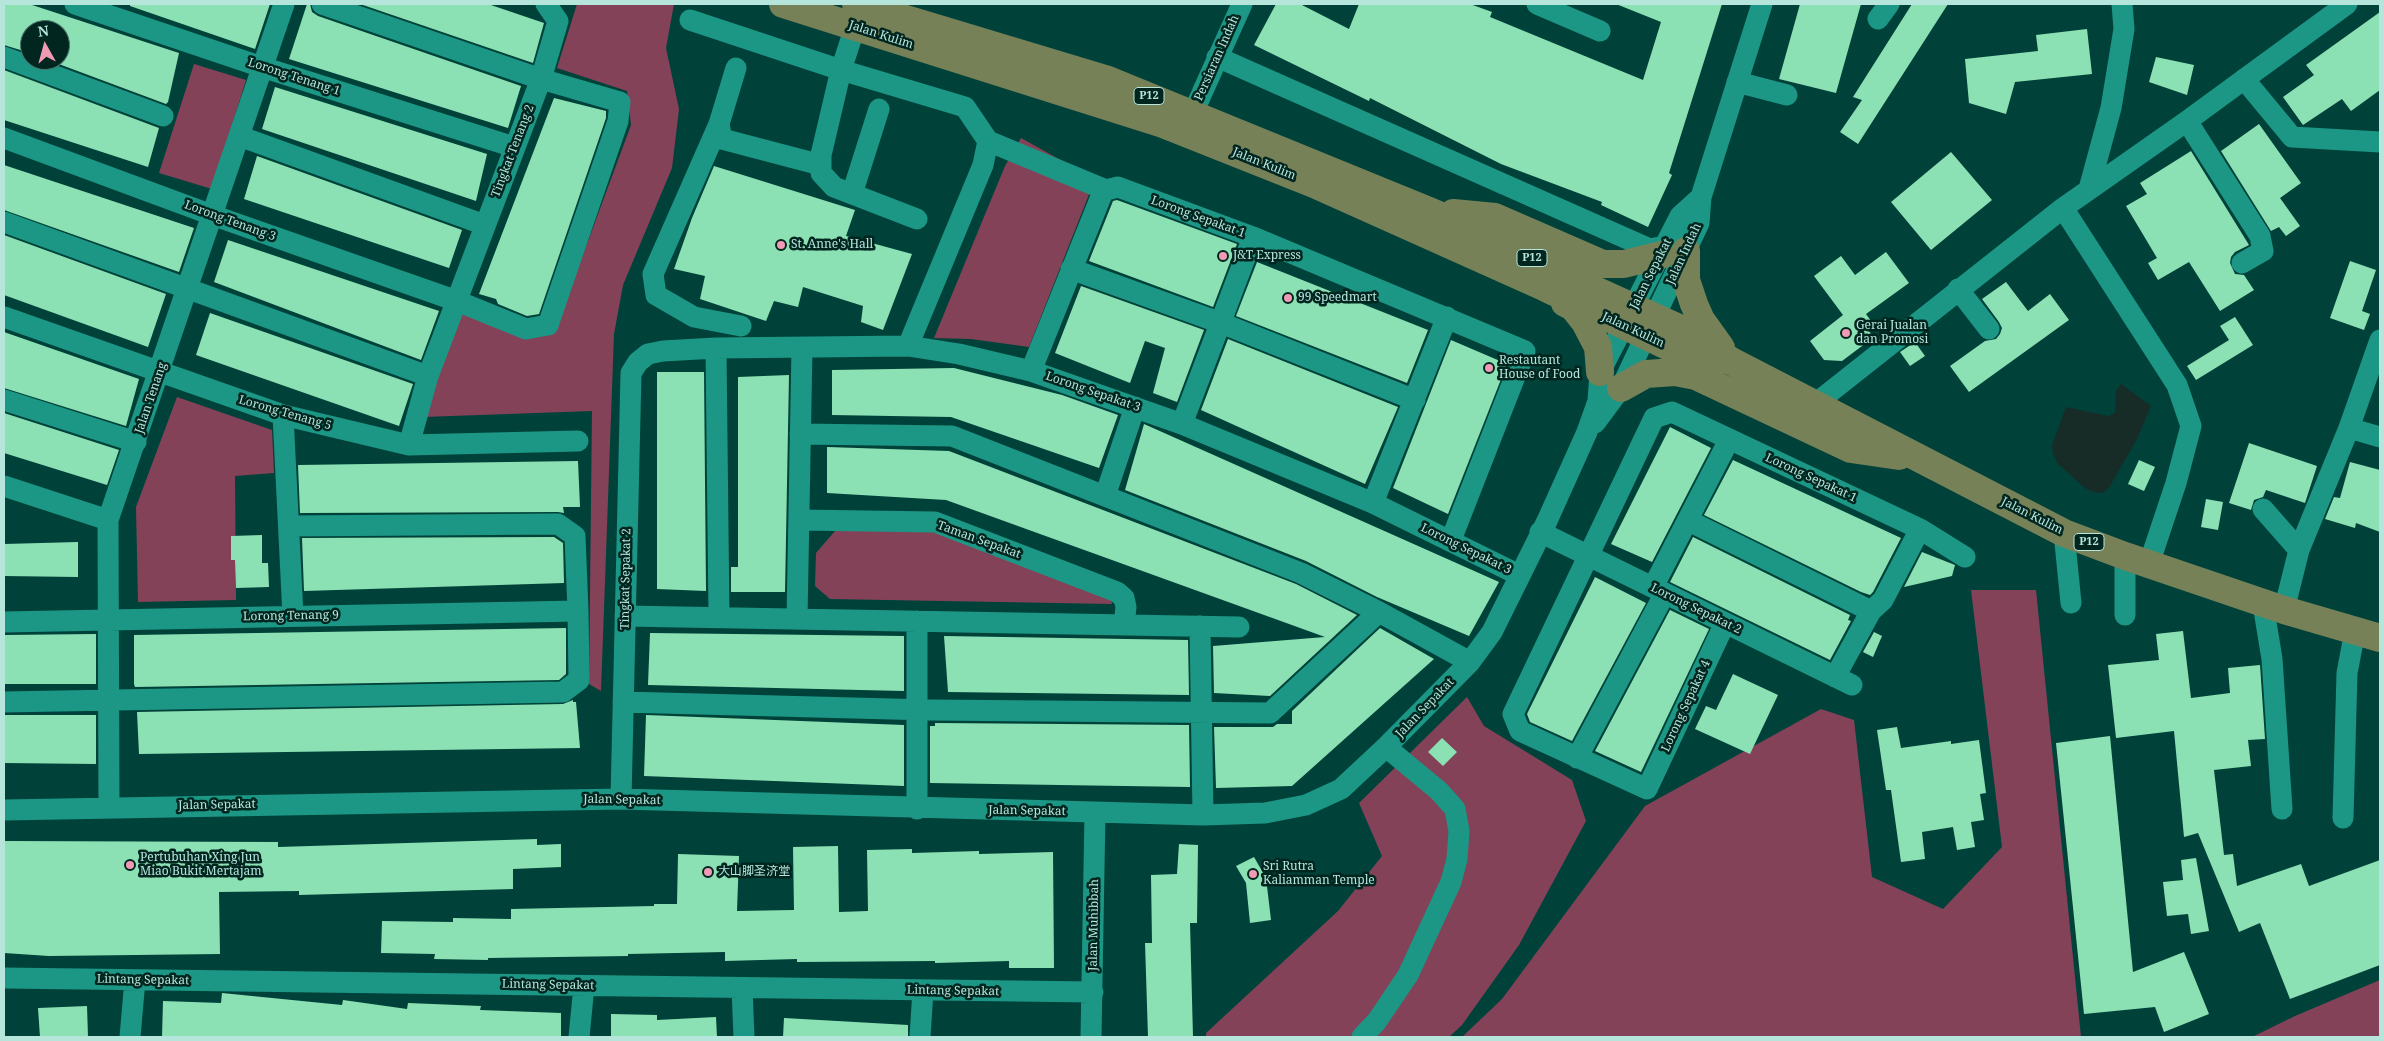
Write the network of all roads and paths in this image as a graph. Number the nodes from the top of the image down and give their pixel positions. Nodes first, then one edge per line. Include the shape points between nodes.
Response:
1 (75, 4) edge
2 (284, 4) edge
3 (322, 4) edge
4 (546, 4) edge
5 (783, 4) edge
6 (1242, 4) edge
7 (1537, 4) edge
8 (1762, 4) edge
9 (2122, 4) edge
10 (2347, 4) edge
11 (858, 10) edge
12 (690, 20) dead end
13 (1600, 30) dead end
14 (4, 57) edge
15 (1217, 57) junction
16 (262, 67) junction
17 (736, 68) dead end
18 (841, 70) junction
19 (541, 79) junction
20 (2244, 79) junction
21 (1738, 82) junction
22 (1787, 95) dead end
23 (879, 109) dead end
24 (1193, 113) junction
25 (163, 116) dead end
26 (2187, 121) junction
27 (719, 124) junction
28 (239, 136) junction
29 (4, 138) edge
30 (988, 140) junction
31 (2380, 142) edge
32 (514, 147) junction
33 (821, 164) junction
34 (2090, 189) junction
35 (1106, 190) junction
36 (852, 194) junction
37 (2063, 208) junction
38 (1429, 211) junction
39 (212, 215) junction
40 (917, 219) dead end
41 (4, 222) edge
42 (485, 225) junction
43 (1253, 237) junction
44 (1671, 251) junction
45 (2242, 264) dead end
46 (1071, 269) junction
47 (1544, 287) junction
48 (1958, 289) junction
49 (187, 290) junction
50 (457, 301) junction
51 (4, 317) edge
52 (1447, 317) junction
53 (1639, 322) junction
54 (1221, 323) junction
55 (741, 326) dead end
56 (1989, 329) dead end
57 (2380, 340) edge
58 (908, 346) junction
59 (716, 348) junction
60 (802, 348) junction
61 (1730, 361) junction
62 (638, 362) joint
63 (1031, 371) junction
64 (160, 373) junction
65 (428, 376) junction
66 (1611, 380) junction
67 (4, 400) edge
68 (1415, 400) junction
69 (1815, 404) junction
70 (1135, 407) junction
71 (283, 415) junction
72 (1182, 424) junction
73 (2349, 428) junction
74 (800, 434) junction
75 (2380, 437) edge
76 (1729, 440) junction
77 (578, 441) dead end
78 (136, 442) junction
79 (409, 445) junction
80 (1920, 459) junction
81 (4, 486) edge
82 (1105, 496) junction
83 (1373, 503) junction
84 (2264, 509) dead end
85 (108, 520) junction
86 (799, 520) junction
87 (1689, 521) junction
88 (289, 526) junction
89 (1920, 528) junction
90 (1540, 532) junction
91 (2064, 533) junction
92 (1451, 540) junction
93 (2299, 550) junction
94 (1588, 556) junction
95 (1965, 557) dead end
96 (2137, 560) junction
97 (1519, 575) junction
98 (1659, 590) junction
99 (2070, 603) dead end
100 (2273, 607) junction
101 (578, 611) junction
102 (1871, 611) junction
103 (1379, 612) junction
104 (2125, 615) dead end
105 (293, 616) junction
106 (625, 616) junction
107 (719, 617) junction
108 (797, 619) junction
109 (108, 620) junction
110 (917, 621) junction
111 (4, 622) edge
112 (1724, 623) junction
113 (1124, 625) junction
114 (1200, 626) junction
115 (1239, 626) dead end
116 (2368, 634) edge
117 (1470, 662) junction
118 (109, 700) junction
119 (4, 702) edge
120 (623, 702) junction
121 (917, 710) junction
122 (1200, 713) junction
123 (1386, 748) junction
124 (1577, 758) junction
125 (621, 799) junction
126 (109, 807) junction
127 (917, 808) junction
128 (2282, 809) dead end
129 (4, 810) edge
130 (1095, 813) junction
131 (1203, 815) junction
132 (2343, 818) dead end
133 (4, 978) edge
134 (135, 980) junction
135 (584, 986) junction
136 (742, 988) junction
137 (923, 990) junction
138 (1093, 992) junction
139 (130, 1037) edge
140 (579, 1037) edge
141 (744, 1037) edge
142 (920, 1037) edge
143 (1091, 1037) edge
144 (1362, 1037) edge

1 - 16 street, Lorong Tenang 1
2 - 16 street, Jalan Tenang
3 - 19 street
4 - 19 street, Tingkat Tenang 2 via 558,21
5 - 11 main road, Jalan Kulim
6 - 15 street, Persiaran Indah
7 - 13 street
8 - 21 street, Jalan Indah
9 - 34 street via 2124,29 2111,108
10 - 20 street
11 - 18 street
11 - 24 main road, Jalan Kulim / P12 via 1108,80
11 - 47 main road, Jalan Kulim / P12 via 1314,184
12 - 18 street
14 - 25 street
15 - 24 street, Persiaran Indah
15 - 44 street via 1650,249
16 - 28 street, Jalan Tenang
16 - 32 street, Lorong Tenang 1
17 - 27 street
18 - 30 street via 965,106
18 - 33 street
19 - 32 street, Tingkat Tenang 2
19 - 50 street, Lorong Tenang 3 via 620,102 618,121 548,325 526,329
20 - 26 street
20 - 31 street via 2292,137
21 - 22 street
21 - 44 street, Jalan Indah via 1701,197 1700,223
23 - 36 street
24 - 38 main road, Jalan Kulim / P12
26 - 34 street
26 - 45 street via 2260,236 2262,251
27 - 33 street via 722,139
27 - 55 street via 653,274 656,295 694,317
28 - 39 street, Jalan Tenang
28 - 42 street
29 - 39 street, Lorong Tenang 3
30 - 35 street, Lorong Sepakat 1
30 - 58 street via 983,165
32 - 42 street, Tingkat Tenang 2
33 - 36 street via 821,173 834,187
34 - 37 street
35 - 43 street, Lorong Sepakat 1 via 1118,188
35 - 46 street
36 - 40 street
37 - 48 street
37 - 96 street via 2177,385 2191,426 2176,483
38 - 44 main road via 1495,217 1603,264 1624,264
38 - 53 main road, Jalan Kulim / P12 via 1497,240
39 - 49 street, Jalan Tenang
39 - 50 street, Lorong Tenang 3
41 - 49 street
42 - 50 street, Tingkat Tenang 2
43 - 52 street, Lorong Sepakat 1
43 - 54 street
44 - 53 street, Jalan Indah
44 - 61 main road via 1705,326
46 - 54 street
46 - 63 street
47 - 53 main road, Jalan Kulim / P12
47 - 66 main road via 1551,295 1573,307 1585,322
48 - 56 street
48 - 69 street
49 - 64 street, Jalan Tenang
49 - 65 street
50 - 65 street, Tingkat Tenang 2
51 - 64 street, Lorong Tenang 5
52 - 68 street
52 - 92 street, Lorong Sepakat 1 via 1525,351
53 - 61 main road, Jalan Kulim / P12 via 1678,351
53 - 66 street, Jalan Sepakat
54 - 68 street
54 - 72 street
57 - 73 street
58 - 60 street, Lorong Sepakat 3
58 - 63 street, Lorong Sepakat 3
59 - 60 street, Lorong Sepakat 3
59 - 62 street, Lorong Sepakat 3 via 663,351 648,354
59 - 107 street
60 - 74 street
61 - 69 main road, Jalan Kulim / P12
62 - 106 street, Tingkat Sepakat 2 via 630,373
63 - 70 street, Lorong Sepakat 3
64 - 71 street, Lorong Tenang 5
64 - 78 street, Jalan Tenang
65 - 79 street, Tingkat Tenang 2
66 - 80 main road via 1675,372 1696,376 1851,449
66 - 90 street, Jalan Sepakat via 1598,401 1588,432
67 - 78 street
68 - 83 street
69 - 80 main road, Jalan Kulim / P12
70 - 72 street, Lorong Sepakat 3
70 - 82 street
71 - 79 street, Lorong Tenang 5
71 - 88 street
72 - 83 street, Lorong Sepakat 3
73 - 75 street
73 - 93 street
74 - 82 street via 952,436
74 - 86 street
76 - 87 street
76 - 89 street, Lorong Sepakat 1
76 - 94 street, Lorong Sepakat 1 via 1672,412 1654,418
77 - 79 street, Lorong Tenang 5
78 - 85 street, Jalan Tenang
80 - 91 main road, Jalan Kulim / P12
81 - 85 street
82 - 103 street via 1300,573
83 - 92 street, Lorong Sepakat 3
84 - 93 street
85 - 109 street, Jalan Tenang
86 - 108 street
86 - 113 street, Taman Sepakat via 935,522 1118,592 1126,606
87 - 98 street
87 - 102 street
88 - 101 street via 558,524 575,536
88 - 105 street
89 - 95 street, Lorong Sepakat 1
89 - 102 street via 1883,600
90 - 94 street, Lorong Sepakat 2
90 - 97 street, Jalan Sepakat
91 - 96 main road, Jalan Kulim / P12
91 - 99 street
92 - 97 street, Lorong Sepakat 3
93 - 100 street
94 - 98 street, Lorong Sepakat 2
94 - 124 street via 1513,714 1520,731
96 - 100 main road, Jalan Kulim / P12
96 - 104 street
97 - 117 street, Jalan Sepakat via 1492,632
98 - 112 street, Lorong Sepakat 2
98 - 124 street
100 - 116 main road, Jalan Kulim / P12
100 - 128 street via 2272,659
101 - 105 street, Lorong Tenang 9
101 - 118 street via 578,680 563,692
102 - 112 street, Lorong Sepakat 2 via 1843,681
103 - 117 street
103 - 122 street via 1270,713
105 - 109 street, Lorong Tenang 9
106 - 107 street
106 - 120 street, Tingkat Sepakat 2
107 - 108 street
108 - 110 street
109 - 111 street, Lorong Tenang 9
109 - 118 street, Jalan Tenang
110 - 113 street
110 - 121 street
112 - 124 street, Lorong Sepakat 4 via 1647,789
113 - 114 street
114 - 115 street
114 - 122 street
116 - 132 street via 2347,673
117 - 123 street, Jalan Sepakat
118 - 119 street
118 - 126 street, Jalan Tenang
120 - 121 street
120 - 125 street, Tingkat Sepakat 2
121 - 122 street
121 - 127 street
122 - 131 street
123 - 131 street, Jalan Sepakat via 1341,789 1306,806 1265,813
123 - 144 street via 1455,809 1459,830 1457,859 1452,882 1408,975 1377,1021
125 - 126 street, Jalan Sepakat
125 - 127 street, Jalan Sepakat
126 - 129 street, Jalan Sepakat
127 - 130 street, Jalan Sepakat
130 - 131 street, Jalan Sepakat
130 - 138 street, Jalan Muhibbah
133 - 134 street, Lintang Sepakat
134 - 135 street, Lintang Sepakat
134 - 139 street
135 - 136 street, Lintang Sepakat
135 - 140 street
136 - 137 street, Lintang Sepakat
136 - 141 street
137 - 138 street, Lintang Sepakat
137 - 142 street
138 - 143 street, Jalan Muhibbah

